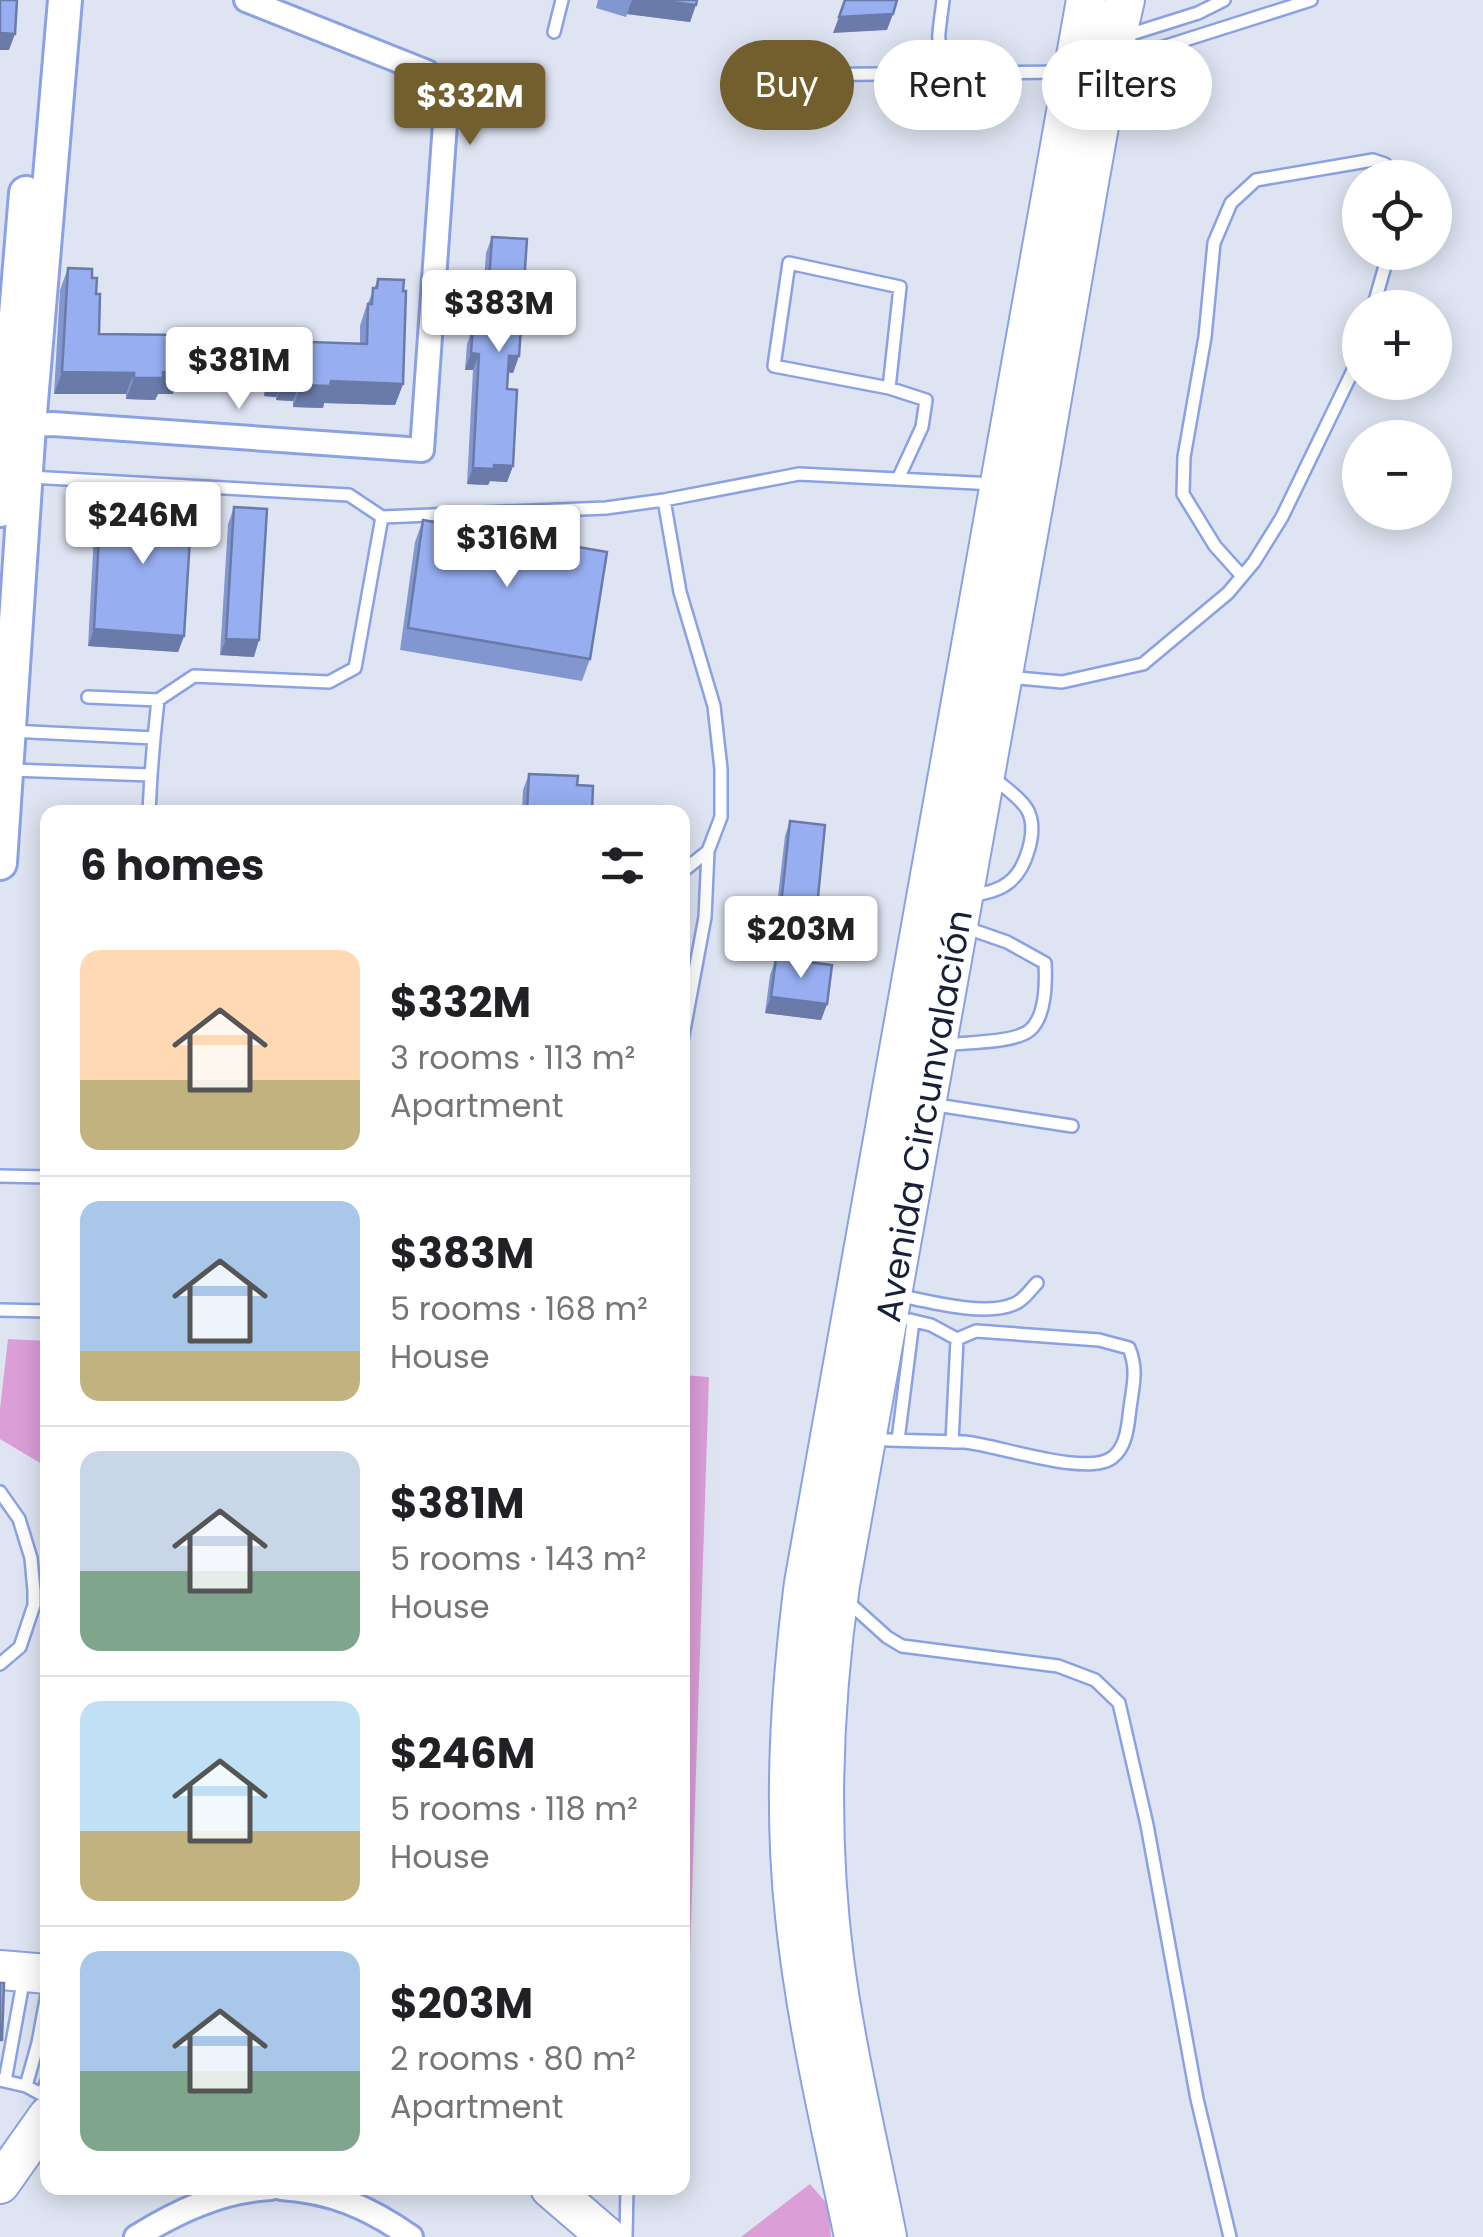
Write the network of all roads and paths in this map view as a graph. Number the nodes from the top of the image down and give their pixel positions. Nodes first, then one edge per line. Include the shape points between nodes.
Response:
1 (46, 0) edge
2 (65, 0) edge
3 (246, 0) edge
4 (562, 0) edge
5 (943, 0) edge
6 (1086, 0) edge
7 (1125, 0) edge
8 (1224, 0) edge
9 (1310, 0) edge
10 (554, 32) dead end
11 (938, 40) edge
12 (1079, 40) edge
13 (1116, 40) edge
14 (1128, 40) edge
15 (1158, 40) edge
16 (1063, 130) edge
17 (1099, 130) edge
18 (1342, 165) edge
19 (21, 252) edge
20 (890, 388) junction
21 (1342, 393) edge
22 (29, 425) junction
23 (26, 477) junction
24 (898, 479) junction
25 (999, 484) junction
26 (664, 500) junction
27 (0, 510) edge
28 (382, 517) junction
29 (1242, 576) junction
30 (1002, 676) junction
31 (88, 696) dead end
32 (158, 700) junction
33 (154, 738) junction
34 (7, 750) edge
35 (986, 770) junction
36 (151, 775) junction
37 (149, 805) edge
38 (708, 851) junction
39 (0, 862) edge
40 (690, 866) edge
41 (960, 912) junction
42 (690, 996) edge
43 (936, 1046) junction
44 (926, 1104) junction
45 (1072, 1126) dead end
46 (0, 1176) edge
47 (40, 1177) edge
48 (1037, 1283) dead end
49 (0, 1310) edge
50 (898, 1310) junction
51 (40, 1312) edge
52 (956, 1339) junction
53 (883, 1440) junction
54 (952, 1442) junction
55 (0, 1492) edge
56 (839, 1594) junction
57 (0, 1664) edge
58 (30, 1976) edge
59 (40, 2000) edge
60 (3, 2080) edge
61 (40, 2098) edge
62 (40, 2100) edge
63 (0, 2184) edge
64 (224, 2195) edge
65 (331, 2195) edge
66 (558, 2195) edge
67 (628, 2195) edge
68 (850, 2226) edge
69 (136, 2237) edge
70 (411, 2237) edge
71 (607, 2237) edge
72 (626, 2237) edge
73 (887, 2237) edge
74 (1230, 2237) edge

1 - 19 main road
2 - 19 main road
3 - 22 street via 427,72 441,88 446,109 422,450
4 - 10 lane
5 - 11 lane
6 - 12 main road, Avenida Circunvalación
7 - 13 main road, Avenida Circunvalación
8 - 14 lane via 1141,29
9 - 15 lane
16 - 25 main road, Avenida Circunvalación
17 - 30 main road, Avenida Circunvalación
18 - 29 lane via 1256,180 1231,203 1214,243 1183,494
19 - 22 main road
19 - 27 main road
20 - 20 lane via 774,366 789,263 900,287
20 - 24 lane via 926,400 922,427
21 - 29 lane via 1282,517
22 - 23 main road
23 - 28 lane via 348,495
23 - 34 main road
24 - 25 lane
24 - 26 lane via 799,474
25 - 68 main road, Avenida Circunvalación via 804,1583 792,1694 788,1804 794,1912
26 - 28 lane
26 - 38 lane via 680,592 714,706 721,817
28 - 32 lane via 354,668 329,682 194,676
29 - 30 lane via 1143,664 1062,682
30 - 35 main road, Avenida Circunvalación
31 - 32 lane
32 - 33 lane
33 - 34 lane
33 - 36 lane
34 - 36 lane
34 - 39 main road
35 - 41 main road, Avenida Circunvalación
35 - 41 lane via 1027,808 1033,825 1019,872
36 - 37 lane
38 - 40 lane
38 - 42 lane
41 - 43 main road, Avenida Circunvalación
41 - 43 lane via 1045,963 1047,988 1030,1030 1007,1040
43 - 44 main road, Avenida Circunvalación
44 - 45 lane
44 - 50 main road, Avenida Circunvalación
46 - 47 lane
48 - 50 lane via 1016,1304 992,1309
49 - 51 lane
50 - 52 lane
50 - 53 main road, Avenida Circunvalación
52 - 54 lane
52 - 54 lane via 976,1330 1099,1340 1129,1348 1135,1363 1126,1436 1115,1457 1086,1464
53 - 54 lane
53 - 56 main road, Avenida Circunvalación
55 - 57 lane via 32,1558 34,1605 20,1647
56 - 73 main road, Avenida Circunvalación via 824,1746 828,1908
56 - 74 lane via 902,1646 1058,1666 1095,1680 1119,1704
58 - 59 lane
58 - 60 lane
60 - 61 lane
62 - 63 main road
64 - 69 street
65 - 70 street
66 - 71 main road
67 - 72 lane

